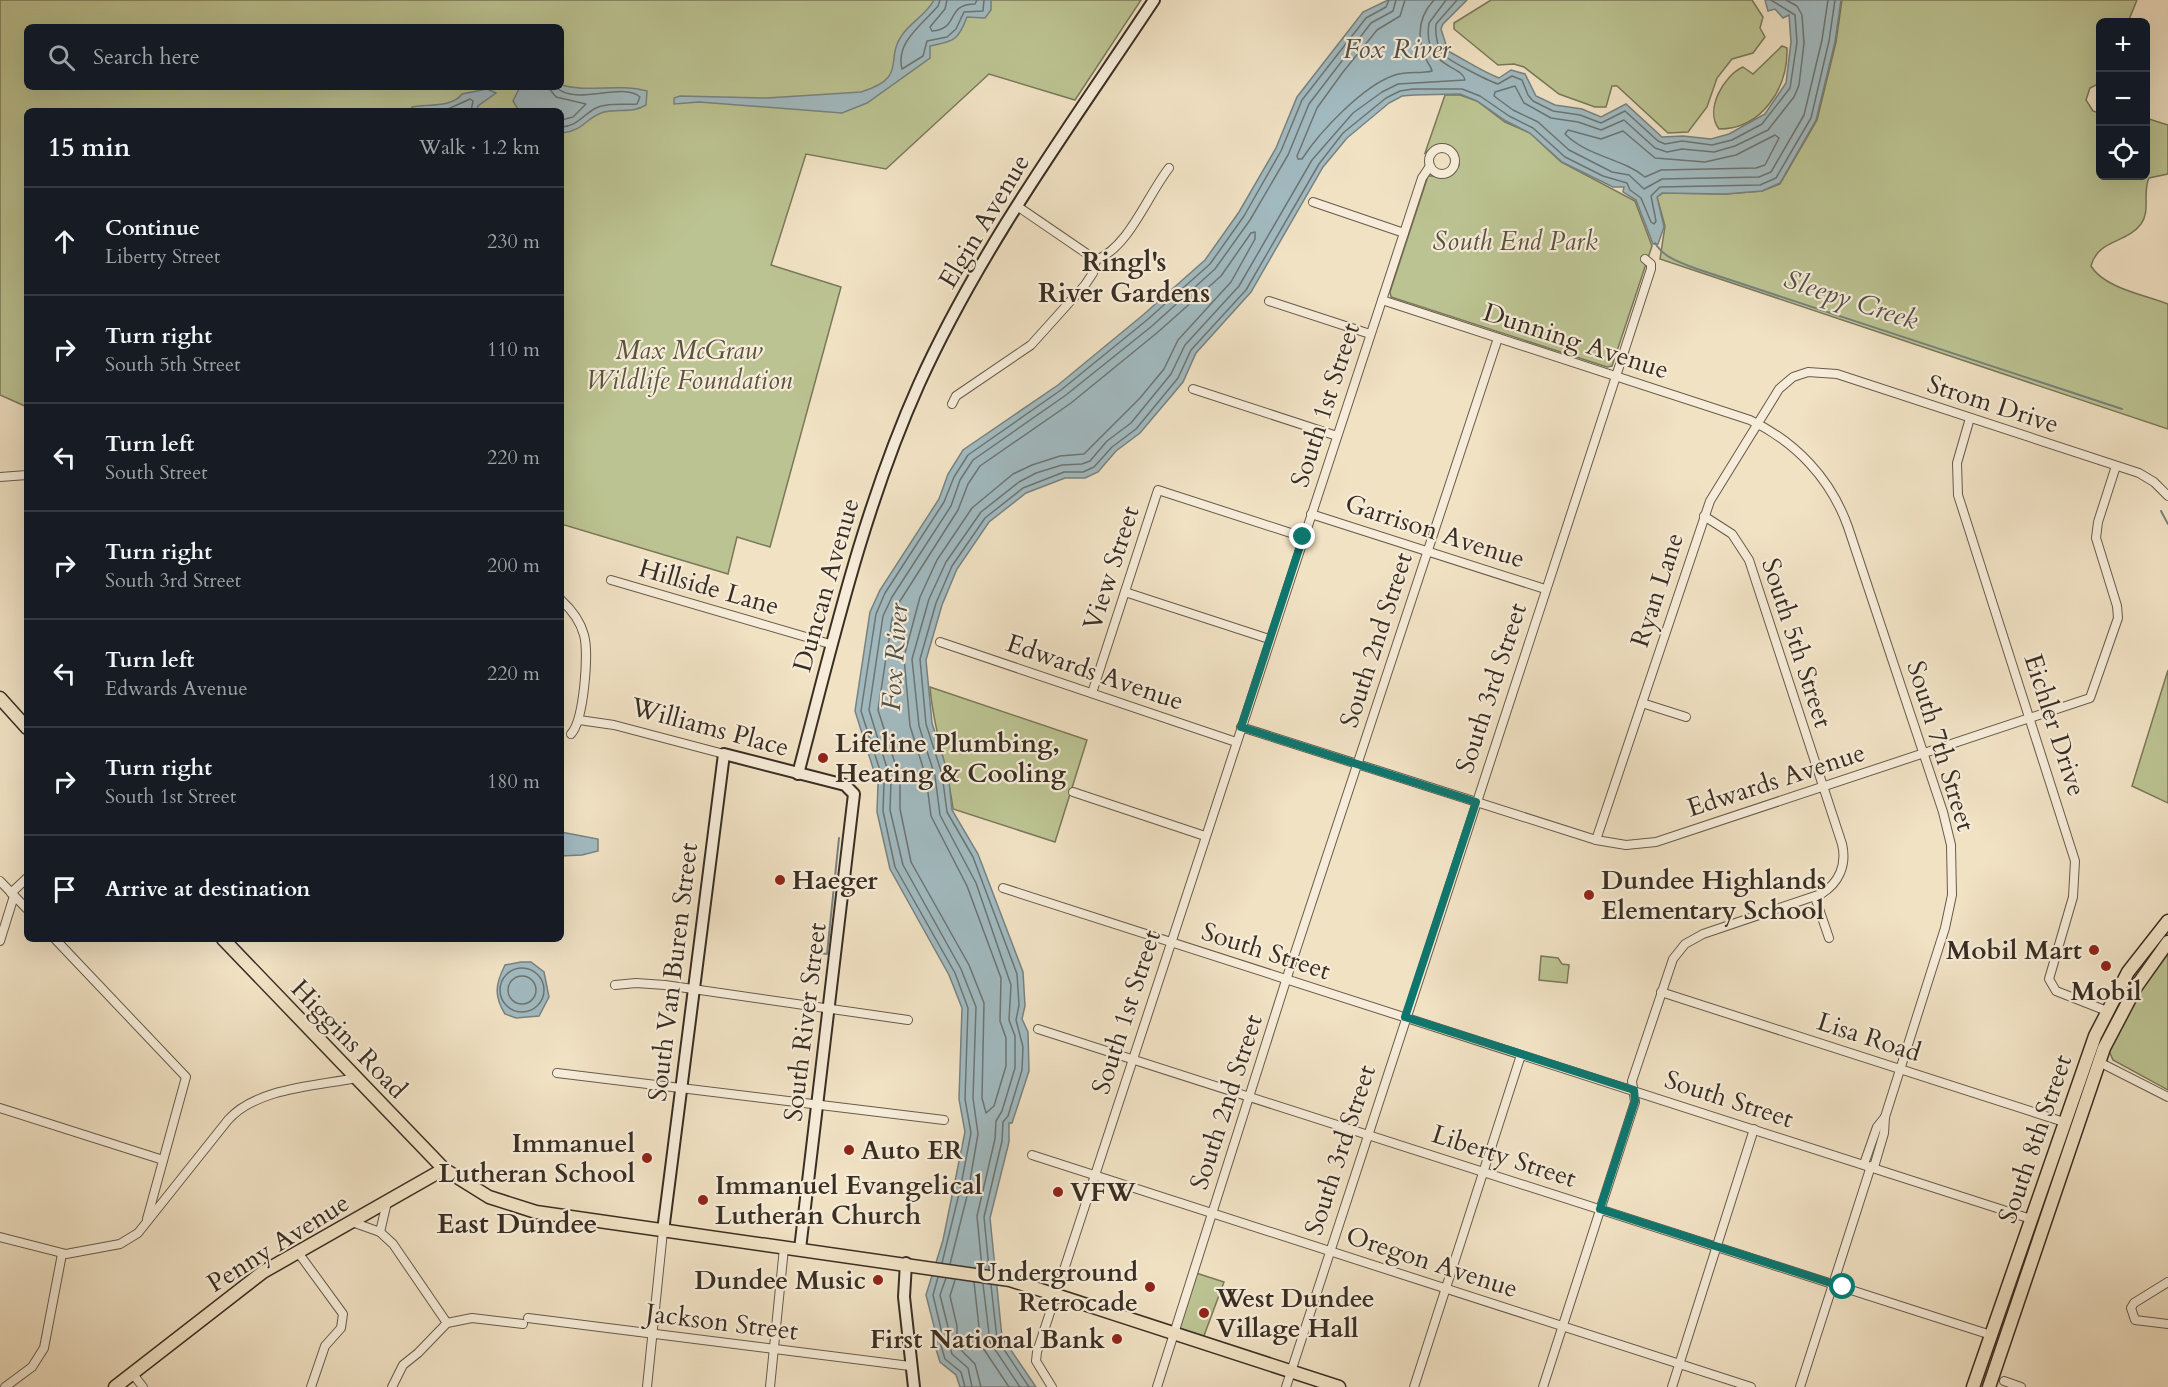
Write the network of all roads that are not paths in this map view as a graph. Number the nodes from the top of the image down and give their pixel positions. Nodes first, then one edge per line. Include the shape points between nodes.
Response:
1 (1154, 0) edge
2 (1430, 166) dead end
3 (1168, 168) dead end
4 (1313, 202) dead end
5 (1017, 206) junction
6 (1404, 232) junction
7 (1645, 259) dead end
8 (1096, 260) junction
9 (1382, 300) junction
10 (1269, 301) dead end
11 (1370, 334) junction
12 (1498, 338) junction
13 (1616, 375) junction
14 (1798, 375) joint
15 (1193, 389) dead end
16 (952, 404) dead end
17 (907, 412) joint
18 (1970, 418) junction
19 (1756, 423) junction
20 (1337, 436) junction
21 (2116, 466) junction
22 (24, 475) edge
23 (0, 477) edge
24 (2168, 496) edge
25 (1311, 514) junction
26 (1704, 516) junction
27 (1303, 537) junction
28 (1428, 551) junction
29 (611, 580) dead end
30 (1545, 589) junction
31 (1125, 592) junction
32 (564, 604) edge
33 (1269, 639) junction
34 (940, 642) dead end
35 (830, 644) junction
36 (1092, 693) junction
37 (0, 698) edge
38 (1642, 703) junction
39 (1686, 717) dead end
40 (2031, 718) junction
41 (579, 720) junction
42 (24, 725) edge
43 (1241, 727) junction
44 (571, 734) dead end
45 (1236, 742) junction
46 (1923, 753) junction
47 (724, 754) junction
48 (1357, 764) junction
49 (798, 774) junction
50 (1822, 786) junction
51 (1073, 792) dead end
52 (854, 800) joint
53 (1476, 802) junction
54 (1205, 836) junction
55 (1596, 840) junction
56 (24, 881) edge
57 (0, 882) edge
58 (1002, 888) dead end
59 (13, 894) junction
60 (1815, 897) junction
61 (24, 906) edge
62 (2168, 921) edge
63 (1830, 938) dead end
64 (0, 941) edge
65 (59, 942) edge
66 (226, 942) edge
67 (2168, 942) edge
68 (1170, 943) junction
69 (1287, 980) junction
70 (615, 985) dead end
71 (694, 990) junction
72 (1661, 992) junction
73 (829, 1007) junction
74 (2107, 1011) junction
75 (1405, 1017) junction
76 (908, 1020) dead end
77 (1038, 1029) dead end
78 (1521, 1054) junction
79 (1132, 1059) junction
80 (2099, 1062) junction
81 (1900, 1069) junction
82 (557, 1073) dead end
83 (356, 1078) junction
84 (681, 1088) junction
85 (1634, 1090) junction
86 (1249, 1096) junction
87 (2168, 1098) edge
88 (817, 1106) junction
89 (0, 1108) edge
90 (944, 1120) dead end
91 (2064, 1122) junction
92 (1754, 1129) junction
93 (1367, 1134) junction
94 (1032, 1155) dead end
95 (163, 1160) junction
96 (1870, 1166) junction
97 (444, 1169) junction
98 (1484, 1171) junction
99 (1095, 1176) junction
100 (387, 1202) junction
101 (1600, 1209) junction
102 (1212, 1213) junction
103 (2031, 1219) junction
104 (146, 1222) junction
105 (352, 1222) junction
106 (663, 1231) junction
107 (380, 1232) junction
108 (0, 1237) edge
109 (1717, 1246) junction
110 (784, 1248) junction
111 (800, 1249) junction
112 (297, 1251) junction
113 (1329, 1251) junction
114 (62, 1254) junction
115 (906, 1263) junction
116 (2168, 1282) edge
117 (1833, 1284) junction
118 (1446, 1289) junction
119 (1055, 1294) junction
120 (447, 1323) junction
121 (2168, 1324) edge
122 (1563, 1326) junction
123 (1174, 1333) junction
124 (652, 1335) junction
125 (1991, 1335) junction
126 (773, 1350) junction
127 (1679, 1364) junction
128 (910, 1366) junction
129 (1291, 1371) junction
130 (132, 1373) junction
131 (2004, 1381) dead end
132 (5, 1387) edge
133 (115, 1387) edge
134 (143, 1387) edge
135 (311, 1387) edge
136 (392, 1387) edge
137 (647, 1387) edge
138 (770, 1387) edge
139 (914, 1387) edge
140 (1052, 1387) edge
141 (1157, 1387) edge
142 (1286, 1387) edge
143 (1339, 1387) edge
144 (1414, 1387) edge
145 (1543, 1387) edge
146 (1672, 1387) edge
147 (1751, 1387) edge
148 (1800, 1387) edge
149 (1973, 1387) edge
150 (1989, 1387) edge
151 (2021, 1387) edge

1 - 5 street, Elgin Avenue
2 - 6 street, South 1st Street via 1422,178
3 - 8 street via 1122,242
4 - 6 street
5 - 8 street
5 - 17 street, Elgin Avenue via 962,299
6 - 9 street, South 1st Street
7 - 13 street, South 3rd Street via 1651,268
8 - 16 street via 1085,285 1037,338 956,396
9 - 11 street, South 1st Street
9 - 12 street, Dunning Avenue
10 - 11 street
11 - 20 street, South 1st Street
12 - 13 street, Dunning Avenue
12 - 28 street, South 2nd Street
13 - 19 street, Dunning Avenue
13 - 30 street, South 3rd Street
14 - 18 street, Strom Drive via 1830,372
14 - 19 street, Ryan Lane via 1776,392
15 - 20 street
17 - 35 street, Duncan Avenue via 871,508
18 - 21 street, Strom Drive
18 - 40 street, Eichler Drive via 1958,458 1957,491
19 - 26 street, Ryan Lane
19 - 46 street, South 7th Street via 1808,461 1839,504
20 - 25 street, South 1st Street
21 - 24 street, Strom Drive via 2147,477
21 - 40 street, Edwards Avenue via 2096,537 2118,615 2097,683 2090,698
22 - 23 street
25 - 27 street, South 1st Street
25 - 28 street, Garrison Avenue
26 - 38 street, Ryan Lane
26 - 50 street, South 5th Street via 1728,530 1746,553
27 - 31 street, View Street via 1158,489
27 - 33 street, South 1st Street
28 - 30 street, Garrison Avenue
28 - 48 street, South 2nd Street
29 - 35 street, Hillside Lane
30 - 53 street, South 3rd Street
31 - 33 street
31 - 36 street, View Street
32 - 41 street via 576,618 586,643
33 - 43 street, South 1st Street
34 - 36 street, Edwards Avenue
35 - 49 street, Duncan Avenue
36 - 45 street, Edwards Avenue
37 - 42 main road
38 - 39 street
38 - 55 street, Ryan Lane
40 - 46 street, Edwards Avenue
40 - 74 street, Eichler Drive via 2075,864 2073,897 2049,979 2056,992
41 - 44 street
41 - 47 street, Williams Place via 614,725
43 - 45 street, South 1st Street
43 - 48 street, Edwards Avenue
45 - 54 street, South 1st Street
46 - 50 street, Edwards Avenue
46 - 81 street, South 7th Street via 1951,845 1952,895
47 - 49 street, Williams Place
47 - 71 street, South Van Buren Street
48 - 53 street, Edwards Avenue
48 - 69 street, South 2nd Street
49 - 52 street, Williams Place via 847,786
50 - 55 street, Edwards Avenue via 1648,843 1620,845
50 - 60 street, South 5th Street via 1844,861 1837,881
51 - 54 street
52 - 73 street, South River Street
53 - 55 street, Edwards Avenue
53 - 75 street, South 3rd Street
54 - 68 street, South 1st Street
56 - 59 street
57 - 59 street
58 - 68 street, South Street
59 - 61 street
59 - 64 street
60 - 63 street
60 - 72 street, South 5th Street via 1694,938 1675,956
62 - 74 main road, South 8th Street via 2128,972
65 - 95 street via 179,1068 187,1082
66 - 83 main road, Higgins Road
67 - 80 main road, South 8th Street via 2127,1001
68 - 69 street, South Street
68 - 79 street, South 1st Street
69 - 75 street, South Street
69 - 86 street, South 2nd Street
70 - 71 street via 651,983
71 - 73 street
71 - 84 street, South Van Buren Street
72 - 81 street, Lisa Road
72 - 85 street, South 5th Street via 1632,1081
73 - 76 street
73 - 88 street, South River Street
74 - 91 main road, South 8th Street
75 - 78 street, South Street
75 - 93 street, South 3rd Street
77 - 79 street, Liberty Street
78 - 85 street, South Street
78 - 98 street
79 - 86 street, Liberty Street
79 - 99 street, South 1st Street
80 - 87 street
80 - 150 main road, South 8th Street
81 - 91 street, Lisa Road
81 - 96 street, South 7th Street via 1885,1117 1875,1130
82 - 84 street
83 - 97 main road, Higgins Road
83 - 104 street via 266,1096 243,1106
84 - 88 street
84 - 106 street, South Van Buren Street
85 - 92 street, South Street
85 - 101 street, South 5th Street via 1635,1101
86 - 93 street, Liberty Street
86 - 102 street, South 2nd Street
88 - 90 street
88 - 111 street, South River Street
89 - 95 street
91 - 103 main road, South 8th Street
92 - 96 street, South Street
92 - 109 street
93 - 98 street, Liberty Street
93 - 113 street, South 3rd Street
94 - 99 street, Oregon Avenue
95 - 104 street
96 - 103 street, South Street
96 - 117 street, South 7th Street
97 - 100 main road, Penny Avenue
97 - 106 main road, Higgins Road via 482,1193 528,1210
98 - 101 street, Liberty Street
98 - 118 street
99 - 102 street, Oregon Avenue
99 - 119 street, South 1st Street
100 - 105 main road, Penny Avenue
100 - 107 street
101 - 109 street, Liberty Street
101 - 122 street, South 5th Street
102 - 113 street, Oregon Avenue
102 - 123 street, South 2nd Street
103 - 125 main road, South 8th Street
104 - 114 street via 122,1243
105 - 107 street
105 - 112 main road, Penny Avenue
106 - 110 main road, Higgins Road
106 - 124 street
107 - 120 street via 403,1257
108 - 114 street
109 - 117 street, Liberty Street
109 - 127 street
110 - 111 main road, Higgins Road
110 - 126 street
111 - 115 main road, Higgins Road
112 - 130 main road, Penny Avenue via 239,1289
112 - 135 street via 343,1314 340,1328 325,1346
113 - 118 street, Oregon Avenue
113 - 129 street, South 3rd Street
114 - 132 street via 44,1348 30,1369
115 - 119 main road, Higgins Road via 1006,1279
115 - 128 street via 904,1290
116 - 121 street via 2134,1303 2131,1314 2141,1322
117 - 125 street, Liberty Street
117 - 148 street, South 7th Street
118 - 122 street, Oregon Avenue
118 - 144 street
119 - 123 main road, Higgins Road
119 - 140 street, South 1st Street via 1035,1359
120 - 124 street, Jackson Street via 472,1318 525,1321
120 - 136 street via 402,1365
122 - 127 street, Oregon Avenue
122 - 145 street, South 5th Street
123 - 129 main road, Higgins Road
123 - 141 street, South 2nd Street
124 - 126 street, Jackson Street
124 - 137 street
125 - 149 main road, South 8th Street
126 - 128 street, Jackson Street
126 - 138 street
127 - 146 street
127 - 147 street, Oregon Avenue
128 - 139 street
129 - 142 street, South 3rd Street
129 - 143 main road, Higgins Road
130 - 133 main road, Penny Avenue
130 - 134 street
131 - 151 street

